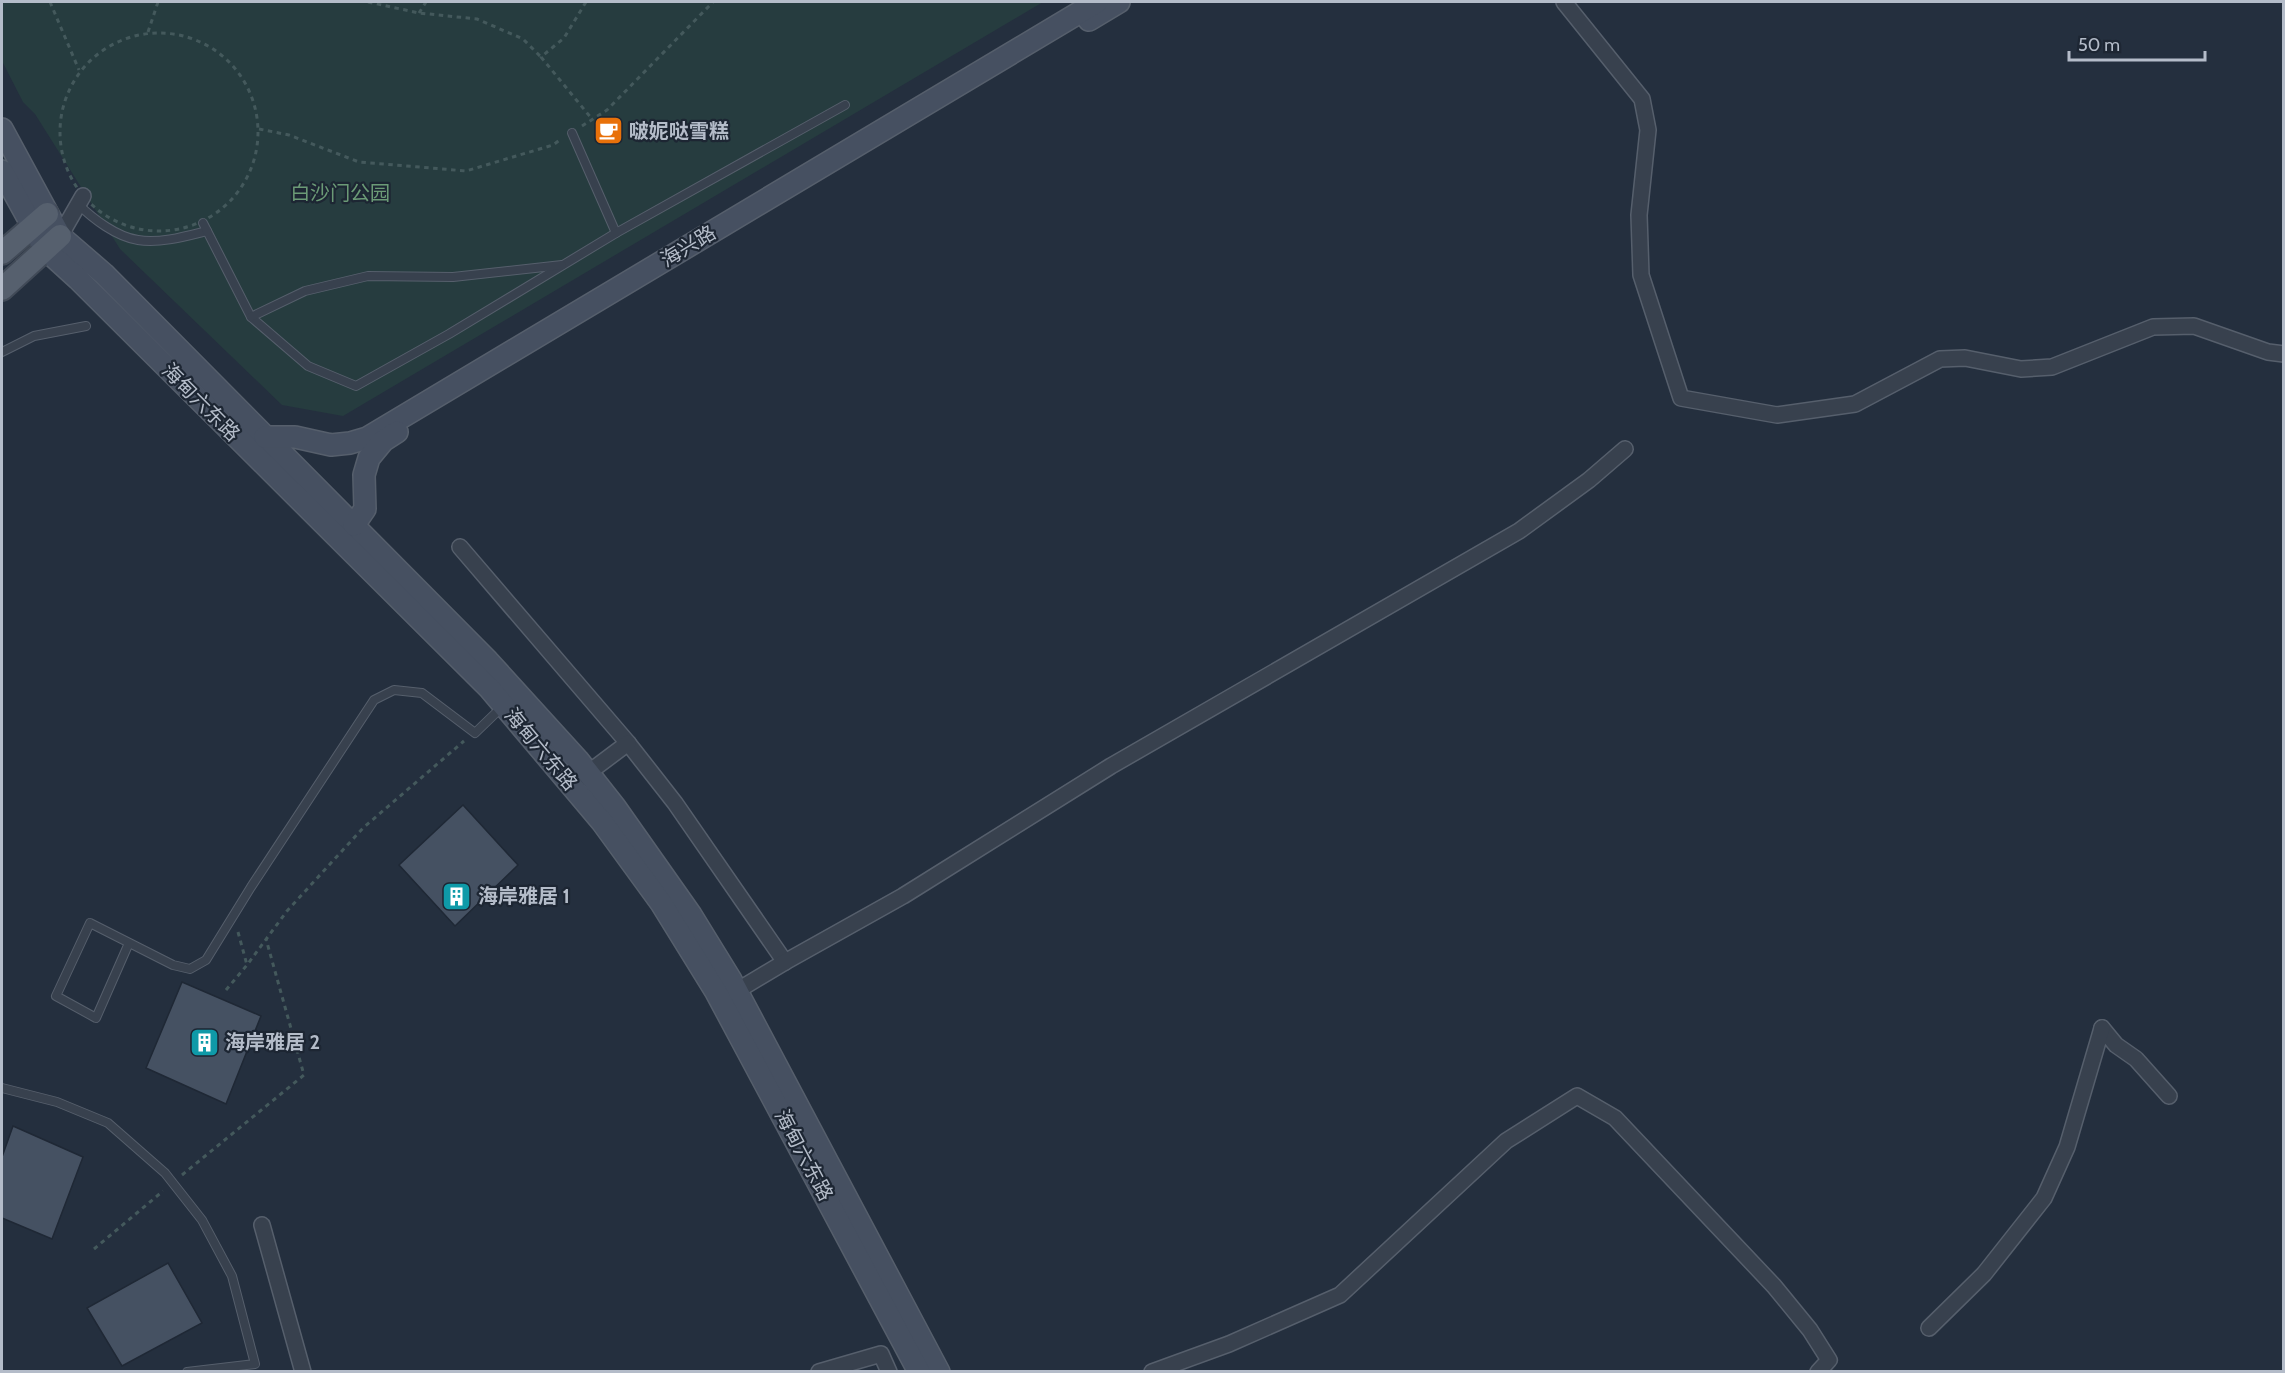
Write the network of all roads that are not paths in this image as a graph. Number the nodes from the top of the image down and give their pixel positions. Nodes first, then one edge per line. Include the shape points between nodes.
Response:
1 (1097, 2) edge
2 (1119, 2) edge
3 (1564, 2) edge
4 (845, 105) dead end
5 (2, 129) edge
6 (572, 133) road end
7 (2, 171) edge
8 (81, 200) joint
9 (39, 220) junction
10 (203, 223) road end
11 (207, 231) junction
12 (616, 233) junction
13 (52, 243) junction
14 (2, 253) edge
15 (566, 264) junction
16 (2, 289) edge
17 (251, 316) junction
18 (86, 326) dead end
19 (2, 352) edge
20 (2283, 354) edge
21 (265, 437) junction
22 (1625, 449) dead end
23 (354, 525) junction
24 (460, 547) dead end
25 (509, 697) junction
26 (628, 743) junction
27 (580, 779) junction
28 (129, 943) junction
29 (785, 962) junction
30 (729, 996) junction
31 (2, 1088) edge
32 (2169, 1096) dead end
33 (262, 1225) dead end
34 (1929, 1328) dead end
35 (187, 1371) edge
36 (303, 1371) edge
37 (819, 1371) edge
38 (889, 1371) edge
39 (919, 1371) edge
40 (939, 1371) edge
41 (1152, 1371) edge
42 (1818, 1371) edge

1 - 21 main road, 海兴路 via 367,438 331,445 295,437
2 - 23 main road, 海兴路 via 624,301 387,438 367,463 365,509
3 - 20 street via 1642,99 1648,130 1640,214 1641,274 1680,398 1777,415 1855,404 1940,359 1965,358 2021,369 2052,367 2153,327 2194,326
4 - 12 lane
5 - 9 main road
6 - 12 lane
7 - 9 main road
8 - 11 lane via 98,223 137,240 177,238
8 - 13 street
9 - 13 main road
9 - 14 main road
10 - 11 lane
11 - 17 lane
12 - 15 lane
13 - 16 main road
13 - 21 main road, 海甸六东路 via 104,274
13 - 25 main road, 海甸六东路 via 78,279
15 - 17 lane via 453,277 368,276 305,291
15 - 17 lane via 356,386 308,366
18 - 19 lane via 34,336
21 - 23 main road, 海甸六东路
22 - 29 street via 1519,531 1111,766 903,896
23 - 25 main road, 海甸六东路
24 - 26 street
25 - 27 main road, 海甸六东路
25 - 28 lane via 475,733 422,693 394,690 374,700 206,960 190,969
26 - 27 street
26 - 29 street
27 - 30 main road, 海甸六东路 via 652,858 691,915
28 - 28 lane via 90,923 56,996 96,1018
29 - 30 street
30 - 39 main road, 海甸六东路
30 - 40 main road, 海甸六东路
31 - 35 lane via 57,1102 108,1123 165,1173 202,1220 232,1276 255,1364
32 - 34 street via 2102,1028 2067,1147 2044,1198 1984,1274
33 - 36 street
37 - 38 street via 881,1354
41 - 42 street via 1230,1344 1340,1295 1506,1141 1577,1096 1615,1118 1774,1286 1829,1360

